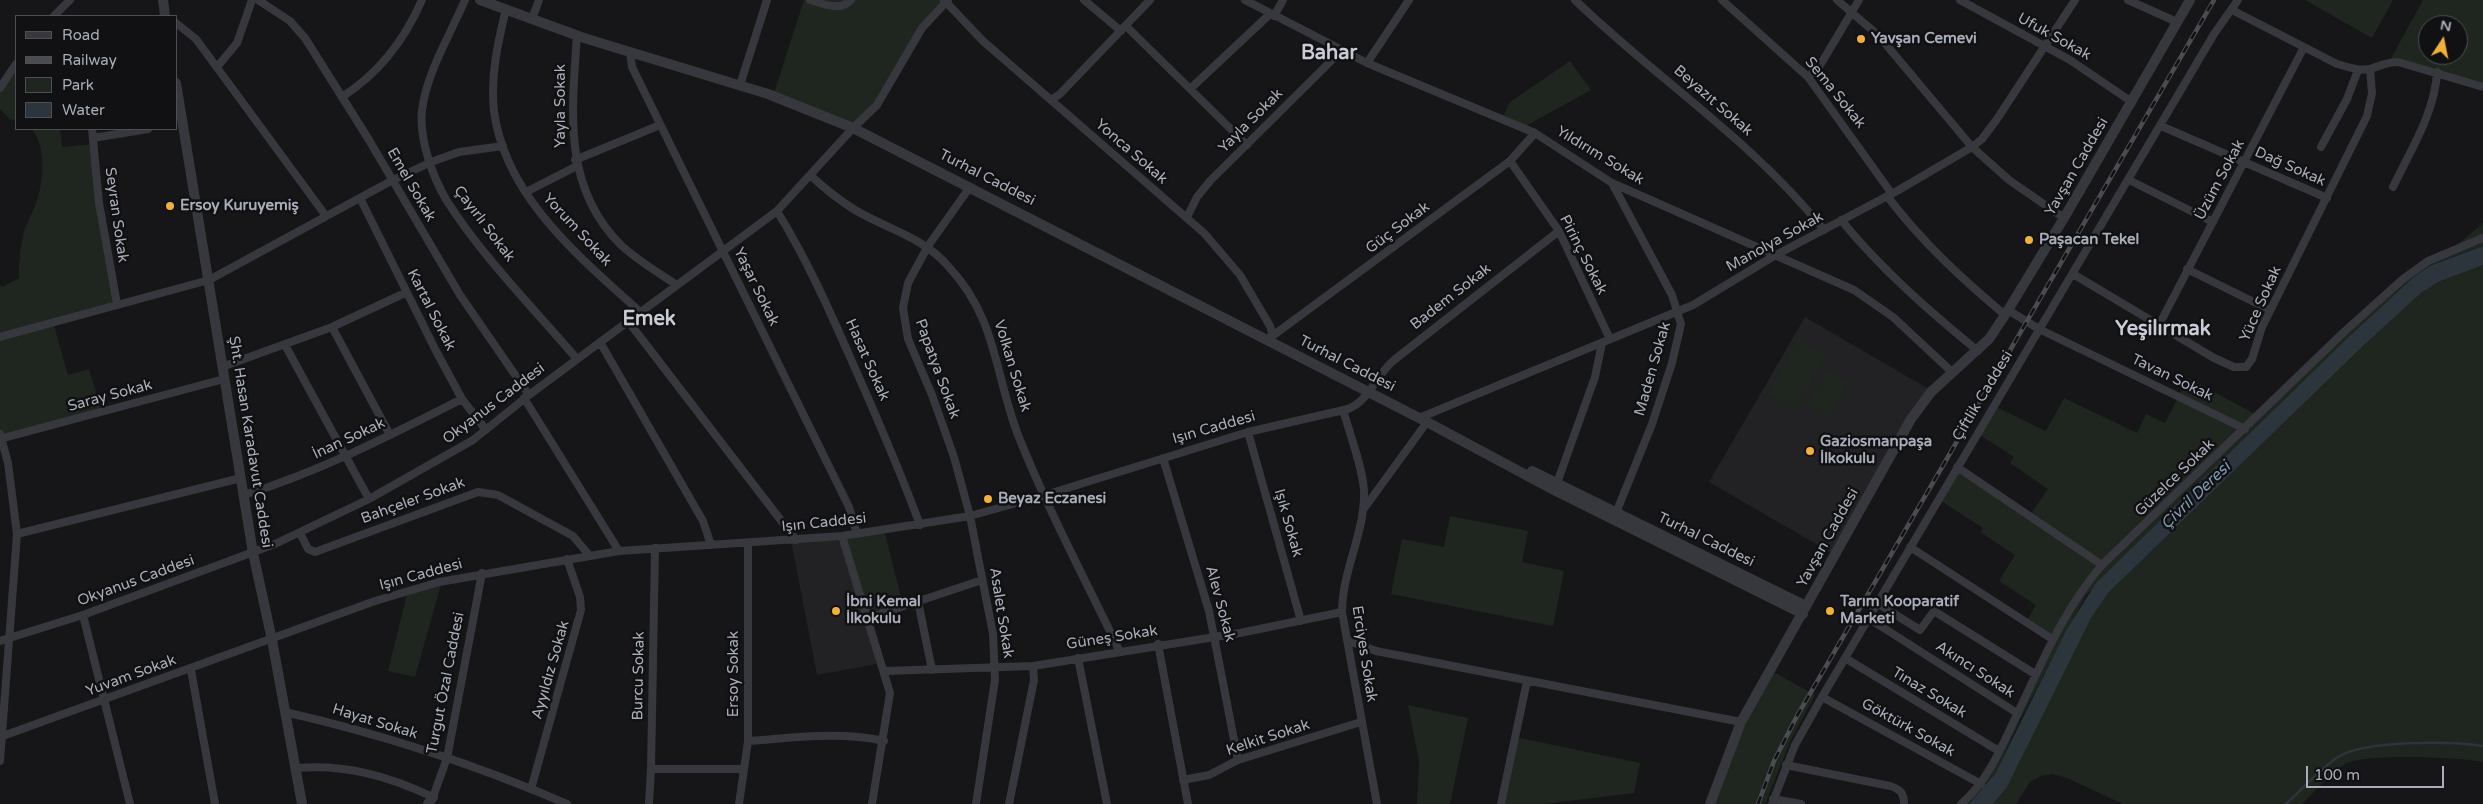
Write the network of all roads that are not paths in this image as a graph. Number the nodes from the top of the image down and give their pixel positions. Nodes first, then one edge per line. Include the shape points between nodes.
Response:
1 (70, 0) edge
2 (163, 0) edge
3 (252, 0) edge
4 (258, 0) edge
5 (422, 0) edge
6 (465, 0) edge
7 (480, 0) edge
8 (539, 0) edge
9 (767, 0) edge
10 (810, 0) edge
11 (851, 0) edge
12 (1084, 0) edge
13 (1150, 0) edge
14 (1245, 0) edge
15 (1283, 0) edge
16 (1409, 0) edge
17 (1575, 0) edge
18 (1722, 0) edge
19 (1837, 0) edge
20 (1859, 0) edge
21 (1960, 0) edge
22 (2075, 0) edge
23 (2128, 0) edge
24 (2190, 0) edge
25 (2238, 0) edge
26 (946, 1) edge
27 (506, 9) junction
28 (2232, 10) junction
29 (1854, 12) junction
30 (55, 15) edge
31 (165, 15) edge
32 (1272, 15) junction
33 (532, 19) junction
34 (2177, 22) junction
35 (178, 25) edge
36 (1124, 28) junction
37 (577, 35) junction
38 (2045, 47) junction
39 (2304, 47) junction
40 (1342, 50) junction
41 (630, 52) junction
42 (1367, 63) junction
43 (15, 66) edge
44 (217, 67) junction
45 (2370, 69) junction
46 (2358, 70) junction
47 (2436, 72) junction
48 (1808, 77) junction
49 (740, 85) junction
50 (2483, 87) edge
51 (0, 88) edge
52 (1190, 88) junction
53 (342, 97) junction
54 (1050, 100) junction
55 (2132, 102) junction
56 (178, 103) edge
57 (180, 123) edge
58 (660, 125) junction
59 (2160, 126) junction
60 (853, 128) junction
61 (92, 130) edge
62 (142, 130) edge
63 (1535, 133) junction
64 (93, 138) junction
65 (1247, 145) junction
66 (503, 146) junction
67 (1972, 147) junction
68 (2321, 147) dead end
69 (1510, 161) junction
70 (430, 162) junction
71 (2245, 162) junction
72 (576, 163) junction
73 (810, 175) junction
74 (2129, 180) junction
75 (391, 181) junction
76 (1612, 183) junction
77 (970, 187) junction
78 (2393, 187) dead end
79 (526, 192) junction
80 (1890, 195) junction
81 (360, 198) junction
82 (2326, 198) junction
83 (777, 211) junction
84 (326, 216) junction
85 (1187, 217) junction
86 (2064, 218) junction
87 (1842, 220) junction
88 (2213, 222) junction
89 (1824, 230) junction
90 (1559, 232) junction
91 (2483, 238) edge
92 (928, 246) junction
93 (724, 252) junction
94 (1774, 256) junction
95 (2187, 269) junction
96 (2073, 274) junction
97 (209, 280) junction
98 (677, 285) junction
99 (405, 292) junction
100 (117, 304) junction
101 (2270, 310) junction
102 (1679, 311) junction
103 (640, 312) junction
104 (2007, 313) junction
105 (628, 321) junction
106 (2159, 325) junction
107 (332, 327) junction
108 (2039, 329) junction
109 (0, 337) edge
110 (1270, 339) junction
111 (1606, 341) junction
112 (600, 342) junction
113 (285, 345) junction
114 (1978, 351) junction
115 (577, 360) junction
116 (222, 367) junction
117 (1952, 372) junction
118 (224, 379) junction
119 (1368, 392) junction
120 (526, 397) junction
121 (462, 399) junction
122 (1343, 410) junction
123 (1423, 420) junction
124 (2246, 429) junction
125 (486, 430) junction
126 (1248, 432) junction
127 (390, 435) junction
128 (1, 437) edge
129 (1457, 438) junction
130 (347, 457) junction
131 (1162, 458) junction
132 (1957, 467) junction
133 (241, 478) junction
134 (1557, 482) junction
135 (244, 494) junction
136 (1045, 495) junction
137 (369, 499) junction
138 (1363, 510) junction
139 (1616, 513) junction
140 (970, 516) junction
141 (920, 525) junction
142 (300, 533) junction
143 (17, 534) junction
144 (857, 534) junction
145 (842, 536) junction
146 (796, 540) junction
147 (748, 543) junction
148 (711, 545) junction
149 (1910, 547) junction
150 (655, 548) junction
151 (619, 551) junction
152 (253, 553) junction
153 (590, 555) junction
154 (567, 559) junction
155 (2102, 566) junction
156 (482, 573) junction
157 (982, 580) junction
158 (918, 601) junction
159 (1877, 603) junction
160 (1805, 610) junction
161 (1342, 612) junction
162 (83, 615) junction
163 (868, 618) junction
164 (1868, 618) junction
165 (1301, 621) junction
166 (0, 636) edge
167 (1215, 637) junction
168 (2052, 639) junction
169 (9, 640) junction
170 (272, 640) junction
171 (1347, 640) junction
172 (0, 641) edge
173 (1158, 644) junction
174 (1119, 650) junction
175 (1078, 658) junction
176 (1845, 658) junction
177 (1033, 666) junction
178 (996, 668) junction
179 (191, 670) junction
180 (932, 670) junction
181 (884, 671) junction
182 (2035, 674) junction
183 (1527, 681) junction
184 (1822, 697) junction
185 (105, 700) junction
186 (285, 712) junction
187 (2017, 713) junction
188 (1361, 722) junction
189 (1741, 722) junction
190 (1, 737) edge
191 (748, 741) junction
192 (884, 741) junction
193 (1999, 751) junction
194 (447, 758) junction
195 (1238, 760) junction
196 (0, 761) edge
197 (1786, 765) junction
198 (296, 768) junction
199 (652, 768) junction
200 (744, 769) junction
201 (1183, 780) junction
202 (1981, 784) junction
203 (531, 789) junction
204 (1772, 801) edge
205 (430, 802) edge
206 (130, 804) edge
207 (215, 804) edge
208 (302, 804) edge
209 (567, 804) edge
210 (649, 804) edge
211 (739, 804) edge
212 (872, 804) edge
213 (976, 804) edge
214 (1009, 804) edge
215 (1107, 804) edge
216 (1186, 804) edge
217 (1377, 804) edge
218 (1501, 804) edge
219 (1710, 804) edge
220 (1801, 804) edge
221 (1904, 804) edge
222 (1961, 804) edge

1 - 30 street
2 - 31 street
3 - 44 street via 237,43
4 - 53 street, Emel Sokak via 284,16 300,32
5 - 53 street via 381,64 364,82
6 - 70 street, Çayırlı Sokak via 432,74 424,101 422,122
7 - 27 street, Turhal Caddesi
8 - 33 street
9 - 49 street
10 - 11 street via 835,6
12 - 36 street
13 - 36 street
14 - 32 street, Yıldırım Sokak
15 - 32 street
16 - 42 street
17 - 89 street, Beyazıt Sokak via 1785,184
18 - 48 street, Sema Sokak
19 - 29 street
20 - 29 street
21 - 38 street, Ufuk Sokak
22 - 38 street, Manolya Sokak
23 - 34 street
24 - 34 street, Yavşan Caddesi
25 - 28 street, Çiftlik Caddesi
26 - 54 street, Yonca Sokak via 983,41
26 - 60 street, Okyanus Caddesi via 916,36 882,98
27 - 33 street, Turhal Caddesi
27 - 66 street, Yorum Sokak via 493,93 497,129
28 - 39 street
28 - 59 street, Çiftlik Caddesi via 2214,34
29 - 48 street via 1819,67
29 - 67 street via 1878,35
32 - 40 street, Yıldırım Sokak
32 - 52 street
33 - 37 street, Turhal Caddesi
34 - 55 street, Yavşan Caddesi
35 - 44 street via 196,39
36 - 52 street
36 - 54 street via 1060,94
37 - 41 street, Turhal Caddesi
37 - 72 street, Yayla Sokak via 572,124
38 - 55 street, Ufuk Sokak via 2102,80
38 - 67 street, Manolya Sokak via 1997,119
39 - 46 street via 2337,64
39 - 71 street, Üzüm Sokak
40 - 42 street, Yıldırım Sokak
40 - 65 street, Yayla Sokak
41 - 49 street, Turhal Caddesi
41 - 58 street, Yaşar Sokak via 632,67
42 - 63 street, Yıldırım Sokak
43 - 51 street
44 - 84 street
45 - 46 street
45 - 47 street via 2389,62
45 - 82 street, Yüce Sokak via 2370,107
46 - 68 street via 2347,99
47 - 50 street
47 - 78 street via 2435,93 2429,111
48 - 80 street, Sema Sokak
49 - 60 street, Turhal Caddesi
52 - 65 street
53 - 75 street, Emel Sokak
54 - 85 street, Yonca Sokak
55 - 86 street, Yavşan Caddesi
56 - 57 street, Şht. Hasan Karadavut Caddesi
57 - 97 street, Şht. Hasan Karadavut Caddesi
58 - 72 street
58 - 93 street, Yaşar Sokak
59 - 71 street, Dağ Sokak
59 - 74 street, Çiftlik Caddesi
60 - 73 street, Okyanus Caddesi
60 - 77 street, Turhal Caddesi
61 - 64 street, Seyran Sokak
62 - 64 street
63 - 69 street, Güç Sokak
63 - 76 street, Yıldırım Sokak
64 - 100 street, Seyran Sokak via 99,203
65 - 85 street, Yayla Sokak via 1202,189
66 - 70 street via 459,152
66 - 79 street, Yorum Sokak
67 - 80 street, Manolya Sokak
67 - 86 street via 2009,180
69 - 90 street, Pirinç Sokak
69 - 110 street, Güç Sokak
70 - 75 street
70 - 115 street, Çayırlı Sokak via 446,199 465,226
71 - 82 street, Dağ Sokak
71 - 88 street, Üzüm Sokak
72 - 79 street
72 - 98 street, Yayla Sokak via 593,205 610,233 634,255
73 - 83 street, Okyanus Caddesi
73 - 92 street, Volkan Sokak via 856,210
74 - 88 street
74 - 96 street, Çiftlik Caddesi
75 - 81 street
75 - 120 street, Emel Sokak
76 - 94 street, Yıldırım Sokak
76 - 102 street, Maden Sokak
77 - 92 street, Papatya Sokak
77 - 110 street, Turhal Caddesi
79 - 103 street, Yorum Sokak via 569,244
80 - 87 street, Manolya Sokak
80 - 104 street, Sema Sokak via 1929,247 1954,272
81 - 84 street
81 - 99 street, Kartal Sokak
82 - 101 street, Yüce Sokak
83 - 93 street, Okyanus Caddesi
83 - 141 street, Hasat Sokak via 800,247 822,294
84 - 97 street
85 - 110 street, Yonca Sokak via 1240,275 1270,326
86 - 104 street, Yavşan Caddesi
87 - 89 street, Manolya Sokak
87 - 114 street via 1904,286
88 - 95 street, Üzüm Sokak
89 - 94 street, Manolya Sokak
90 - 111 street, Pirinç Sokak
90 - 119 street, Badem Sokak via 1394,360 1381,372
91 - 124 street, Güzelce Sokak via 2412,271 2345,331
92 - 136 street, Volkan Sokak via 961,280 984,319 1018,433
92 - 140 street, Papatya Sokak via 905,293 902,308 904,324 948,440
93 - 98 street, Okyanus Caddesi
93 - 144 street, Yaşar Sokak via 850,507
94 - 102 street, Manolya Sokak via 1703,300
94 - 117 street, Yıldırım Sokak via 1832,280 1879,306
95 - 101 street
95 - 106 street, Üzüm Sokak
96 - 106 street, Yüce Sokak
96 - 108 street, Çiftlik Caddesi
97 - 100 street
97 - 116 street, Şht. Hasan Karadavut Caddesi
98 - 103 street, Okyanus Caddesi
99 - 107 street
99 - 121 street, Kartal Sokak
100 - 109 street
101 - 106 street, Yüce Sokak via 2251,362 2242,368 2214,358
102 - 111 street, Manolya Sokak
102 - 139 street, Maden Sokak via 1681,324 1672,364
103 - 105 street, Okyanus Caddesi
104 - 108 street, Tavan Sokak
104 - 114 street, Yavşan Caddesi
105 - 112 street, Okyanus Caddesi
105 - 146 street
107 - 113 street
107 - 127 street
108 - 124 street, Tavan Sokak
108 - 132 street, Çiftlik Caddesi
110 - 119 street, Turhal Caddesi
111 - 123 street, Manolya Sokak
111 - 134 street
112 - 115 street, Okyanus Caddesi
112 - 148 street via 703,521
113 - 116 street
113 - 130 street
114 - 117 street, Yavşan Caddesi
115 - 120 street, Okyanus Caddesi
116 - 118 street, Şht. Hasan Karadavut Caddesi
117 - 160 street, Yavşan Caddesi via 1931,392 1911,419
118 - 128 street, Saray Sokak
118 - 133 street, Şht. Hasan Karadavut Caddesi
119 - 122 street, Işın Caddesi via 1358,404
119 - 123 street, Turhal Caddesi
120 - 125 street, Okyanus Caddesi
120 - 151 street, Emel Sokak
121 - 125 street, Kartal Sokak
121 - 127 street, İnan Sokak
122 - 126 street, Işın Caddesi
122 - 138 street, Erciyes Sokak via 1364,490
123 - 129 street, Turhal Caddesi
123 - 138 street, Erciyes Sokak
124 - 155 street, Güzelce Sokak
125 - 137 street, Okyanus Caddesi via 430,466
126 - 131 street, Işın Caddesi
126 - 165 street, Işık Sokak
127 - 130 street, İnan Sokak
128 - 143 street
129 - 134 street, Turhal Caddesi
129 - 160 street, Turhal Caddesi via 1605,516
130 - 135 street, İnan Sokak
130 - 137 street
131 - 136 street, Işın Caddesi
131 - 167 street, Alev Sokak
132 - 149 street, Çiftlik Caddesi
132 - 155 street
133 - 135 street, Şht. Hasan Karadavut Caddesi
133 - 143 street
134 - 139 street, Turhal Caddesi
135 - 152 street, Şht. Hasan Karadavut Caddesi
136 - 140 street, Işın Caddesi
136 - 174 street, Volkan Sokak
137 - 142 street, Okyanus Caddesi
138 - 161 street, Erciyes Sokak via 1344,583
139 - 160 street, Turhal Caddesi
140 - 141 street, Işın Caddesi
140 - 157 street, Asalet Sokak
141 - 144 street, Işın Caddesi
142 - 152 street, Okyanus Caddesi
142 - 153 street, Bahçeler Sokak via 308,549 315,552 428,509 487,492 498,494 573,536
143 - 169 street
144 - 145 street, Işın Caddesi
145 - 146 street, Işın Caddesi
145 - 163 street
146 - 147 street, Işın Caddesi
147 - 148 street, Işın Caddesi
147 - 191 street, Ersoy Sokak
148 - 150 street, Işın Caddesi
149 - 159 street, Çiftlik Caddesi
149 - 168 street
150 - 151 street, Işın Caddesi
150 - 199 street, Burcu Sokak
151 - 153 street, Işın Caddesi
152 - 162 street, Okyanus Caddesi
152 - 170 street, Şht. Hasan Karadavut Caddesi
153 - 154 street, Işın Caddesi
154 - 156 street, Işın Caddesi
154 - 203 street, Ayyıldız Sokak via 580,596 580,616
155 - 168 street, Güzelce Sokak via 2082,590
156 - 170 street, Işın Caddesi via 398,594
156 - 194 street, Turgut Özal Caddesi
157 - 158 street
157 - 178 street, Asalet Sokak
158 - 163 street
158 - 180 street
159 - 164 street, Çiftlik Caddesi
159 - 182 street via 1920,630 1934,611
160 - 189 street, Yavşan Caddesi
161 - 165 street, Güneş Sokak
161 - 171 street, Erciyes Sokak
162 - 169 street, Okyanus Caddesi
162 - 185 street
163 - 181 street
164 - 176 street, Çiftlik Caddesi
164 - 187 street, Akıncı Sokak
165 - 167 street, Güneş Sokak
166 - 169 street
167 - 173 street, Güneş Sokak
167 - 195 street, Alev Sokak
168 - 182 street, Güzelce Sokak
169 - 172 street, Okyanus Caddesi
169 - 190 street
170 - 179 street, Yuvam Sokak
170 - 186 street, Şht. Hasan Karadavut Caddesi
171 - 183 street via 1376,651
171 - 188 street, Erciyes Sokak
173 - 174 street, Güneş Sokak
173 - 201 street
174 - 175 street, Güneş Sokak
175 - 177 street, Güneş Sokak
175 - 215 street
176 - 184 street, Çiftlik Caddesi
176 - 193 street, Tınaz Sokak
177 - 178 street, Güneş Sokak
177 - 214 street via 1034,680
178 - 180 street, Güneş Sokak
178 - 213 street, Asalet Sokak
179 - 185 street, Yuvam Sokak
179 - 207 street
180 - 181 street, Güneş Sokak
181 - 192 street via 890,693
182 - 187 street, Güzelce Sokak
183 - 189 street
183 - 218 street
184 - 197 street, Çiftlik Caddesi
184 - 202 street, Göktürk Sokak
185 - 190 street, Yuvam Sokak
185 - 206 street
186 - 194 street, Hayat Sokak
186 - 198 street, Şht. Hasan Karadavut Caddesi
187 - 193 street, Güzelce Sokak
188 - 195 street, Kelkit Sokak
188 - 217 street, Erciyes Sokak
189 - 219 street, Yavşan Caddesi
190 - 196 street
191 - 192 street via 819,736
191 - 200 street, Ersoy Sokak
192 - 212 street
193 - 202 street, Güzelce Sokak
194 - 203 street, Hayat Sokak
194 - 205 street, Turgut Özal Caddesi
195 - 201 street, Kelkit Sokak via 1209,774
197 - 204 street, Çiftlik Caddesi
197 - 221 street via 1890,786 1902,793
198 - 205 street via 335,767 374,774 402,783
198 - 208 street, Şht. Hasan Karadavut Caddesi
199 - 200 street
199 - 210 street, Burcu Sokak
200 - 211 street, Ersoy Sokak
201 - 216 street
202 - 222 street, Güzelce Sokak
203 - 209 street, Hayat Sokak
204 - 220 street

